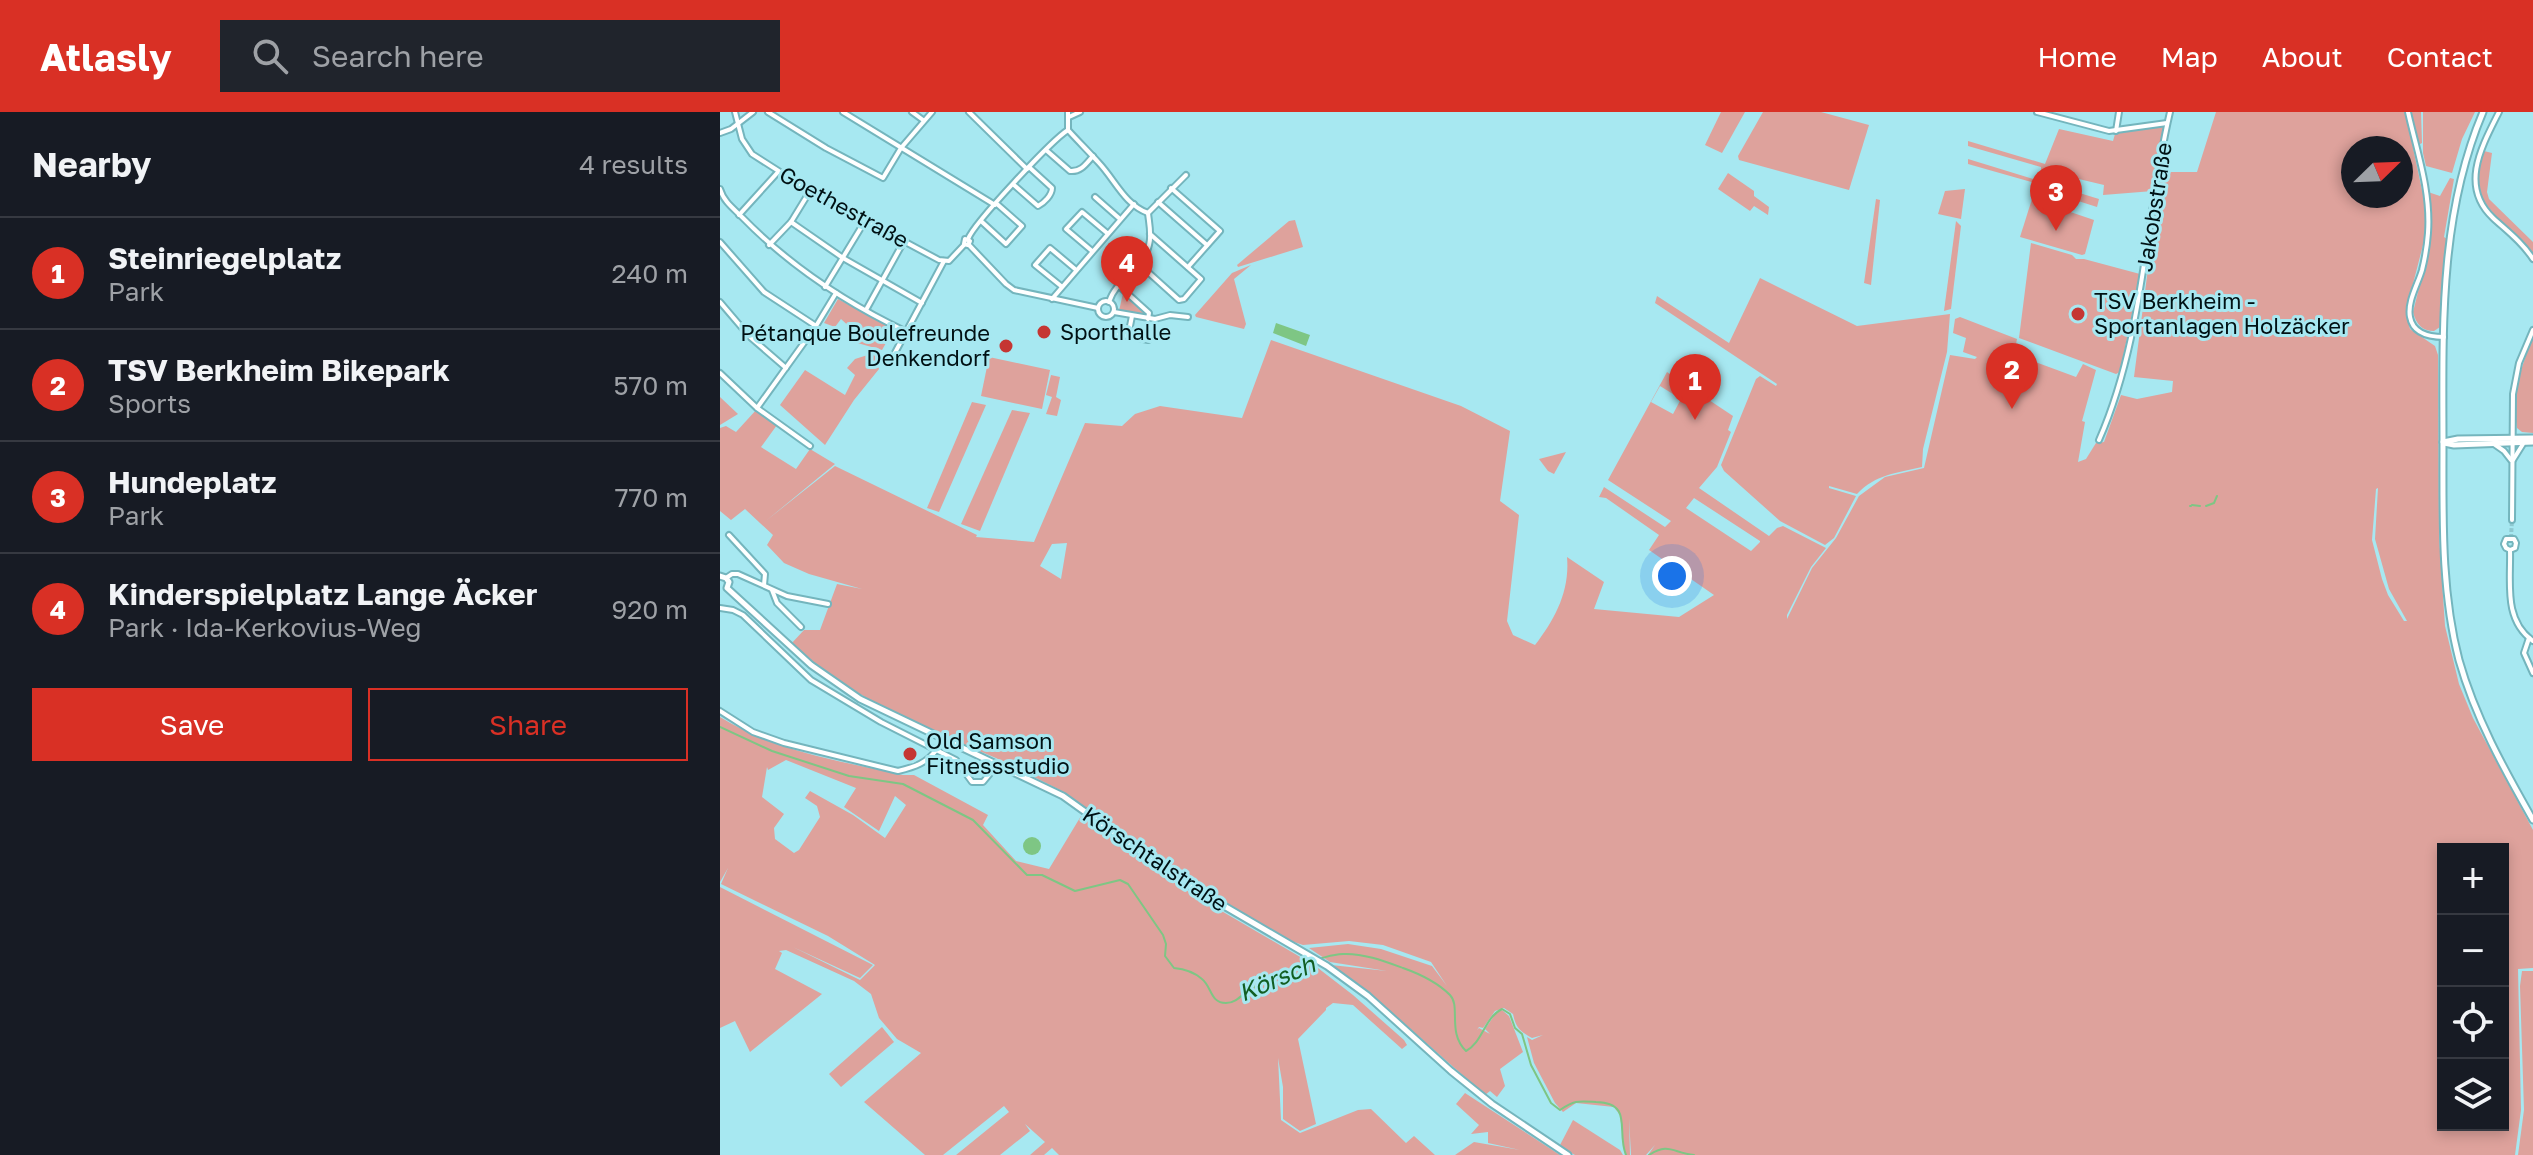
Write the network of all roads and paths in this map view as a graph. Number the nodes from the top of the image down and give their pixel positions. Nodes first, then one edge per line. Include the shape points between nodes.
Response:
1 (735, 112) edge
2 (753, 112) edge
3 (768, 112) edge
4 (843, 112) edge
5 (912, 112) edge
6 (932, 112) edge
7 (969, 112) edge
8 (1080, 112) edge
9 (2037, 112) edge
10 (2063, 112) edge
11 (2119, 112) edge
12 (2170, 112) edge
13 (2408, 112) edge
14 (2483, 112) edge
15 (2499, 112) edge
16 (1068, 114) edge
17 (2061, 119) junction
18 (923, 121) junction
19 (739, 123) junction
20 (2167, 123) junction
21 (1068, 130) junction
22 (2116, 131) junction
23 (720, 133) edge
24 (901, 148) junction
25 (1046, 150) junction
26 (1093, 156) junction
27 (1028, 168) junction
28 (779, 172) junction
29 (1186, 175) dead end
30 (1014, 185) junction
31 (1171, 188) junction
32 (720, 189) edge
33 (810, 191) junction
34 (1095, 197) dead end
35 (722, 202) edge
36 (1158, 202) junction
37 (996, 204) junction
38 (1134, 204) junction
39 (1148, 213) junction
40 (739, 215) junction
41 (1120, 219) junction
42 (865, 221) junction
43 (981, 221) junction
44 (791, 222) junction
45 (1107, 234) junction
46 (1150, 234) junction
47 (904, 241) junction
48 (720, 242) edge
49 (967, 243) junction
50 (769, 245) junction
51 (1207, 246) junction
52 (1092, 251) junction
53 (843, 258) junction
54 (2533, 259) edge
55 (944, 261) junction
56 (1138, 263) junction
57 (1188, 267) junction
58 (1076, 269) junction
59 (883, 279) junction
60 (1118, 285) junction
61 (1061, 286) junction
62 (825, 287) junction
63 (836, 293) junction
64 (1052, 299) junction
65 (720, 302) edge
66 (1109, 302) junction
67 (922, 303) junction
68 (1098, 308) junction
69 (866, 310) junction
70 (1114, 312) junction
71 (1132, 316) junction
72 (1188, 317) dead end
73 (1148, 319) junction
74 (816, 326) junction
75 (2533, 330) edge
76 (907, 332) junction
77 (1115, 334) dead end
78 (1128, 336) junction
79 (2444, 337) junction
80 (1148, 340) dead end
81 (890, 362) dead end
82 (786, 368) junction
83 (720, 373) edge
84 (757, 408) junction
85 (2443, 426) junction
86 (2099, 440) dead end
87 (2512, 440) junction
88 (2533, 440) edge
89 (2443, 442) junction
90 (2458, 442) junction
91 (2492, 443) junction
92 (2524, 443) junction
93 (810, 446) dead end
94 (2512, 462) junction
95 (2443, 464) junction
96 (2512, 520) tunnel mouth
97 (729, 535) dead end
98 (2510, 550) dead end
99 (723, 577) edge
100 (764, 585) junction
101 (727, 588) junction
102 (772, 590) junction
103 (720, 591) edge
104 (828, 604) dead end
105 (720, 608) edge
106 (801, 627) dead end
107 (2531, 640) edge
108 (2533, 673) edge
109 (720, 711) edge
110 (937, 749) junction
111 (998, 764) junction
112 (2533, 820) edge
113 (1568, 1155) edge

1 - 19 street, Goethestraße
2 - 19 street
3 - 24 street via 883,178
4 - 24 street
5 - 18 street
6 - 18 street
7 - 27 street
8 - 16 street
9 - 17 street
10 - 17 street
11 - 22 street
12 - 20 street, Jakobstraße
13 - 79 street via 2429,217 2410,318 2423,334
14 - 79 main road via 2465,160 2452,221
15 - 54 street via 2478,158 2475,188 2485,210
16 - 21 street
17 - 22 street
18 - 24 street
19 - 23 street
19 - 28 street, Goethestraße via 747,149
20 - 22 street
20 - 86 street, Jakobstraße via 2138,312 2120,386
21 - 25 street
21 - 26 street
24 - 37 street
25 - 26 street via 1075,172
25 - 27 street
26 - 38 street
27 - 30 street
27 - 30 street via 1052,188 1042,204
28 - 33 street, Goethestraße
28 - 40 street
29 - 31 street
30 - 37 street
31 - 36 street
31 - 51 street via 1220,231
32 - 35 street
33 - 42 street, Goethestraße
33 - 44 street
34 - 41 street
35 - 40 street
36 - 39 street
36 - 51 street
37 - 43 street
37 - 43 street via 1022,226 1006,244
38 - 39 street
38 - 41 street
39 - 46 street
40 - 50 street
41 - 45 street
42 - 47 street, Goethestraße
42 - 53 street
43 - 49 street
44 - 50 street
44 - 53 street
45 - 52 street
45 - 52 street via 1082,212 1066,229
46 - 56 street via 1147,252
46 - 57 street
47 - 55 street, Goethestraße
47 - 59 street
48 - 74 street via 764,292
49 - 55 street
49 - 64 street via 1014,290
50 - 62 street
51 - 57 street
52 - 58 street
53 - 59 street
53 - 62 street
55 - 67 street
56 - 57 street via 1179,300 1201,279
56 - 60 street
58 - 61 street
58 - 61 street via 1050,248 1035,265
59 - 67 street
59 - 69 street
60 - 66 street
60 - 73 street via 1149,313
61 - 64 street
62 - 63 street
63 - 69 street
63 - 74 street
64 - 68 street
65 - 82 street
66 - 68 street
66 - 70 street
67 - 76 street
68 - 70 street via 1104,317
69 - 76 street
70 - 71 street
71 - 73 street
71 - 78 street
72 - 73 street
74 - 82 street
75 - 87 street via 2514,384
76 - 81 street
77 - 78 street
78 - 80 street
79 - 85 main road
82 - 84 street
83 - 84 street
84 - 93 street
85 - 89 main road
85 - 90 main road
87 - 88 main road
87 - 90 main road
87 - 91 main road
87 - 92 main road
87 - 94 street
88 - 92 main road
89 - 90 main road
89 - 95 main road
90 - 91 main road
90 - 95 main road
91 - 94 street
92 - 94 street
94 - 96 street
95 - 112 main road via 2444,565 2457,651 2484,728
97 - 100 street via 765,574
98 - 107 street via 2512,613
99 - 100 street via 738,574
99 - 101 main road
100 - 102 street
101 - 103 main road
101 - 111 main road, Körschtalstraße via 832,681 889,715
102 - 104 street
102 - 106 street via 777,603
105 - 110 street via 743,615 811,680
107 - 108 street via 2524,653
109 - 110 street via 753,732 784,743 898,771 926,761
110 - 111 street via 956,760 972,782 983,782
111 - 113 main road, Körschtalstraße via 1063,796 1173,876 1327,966 1492,1104

